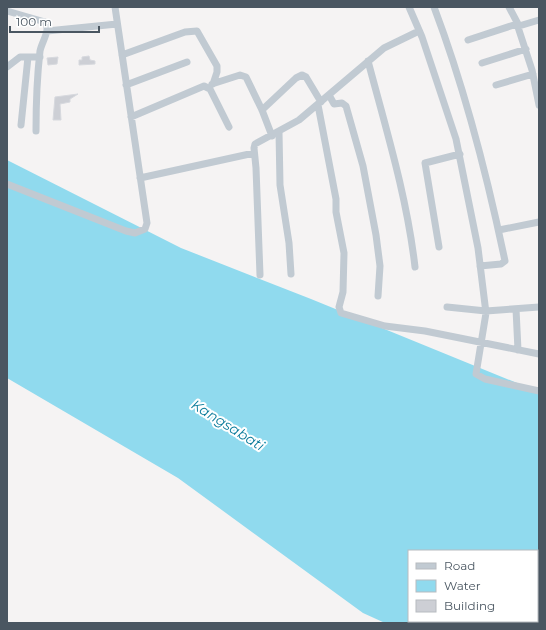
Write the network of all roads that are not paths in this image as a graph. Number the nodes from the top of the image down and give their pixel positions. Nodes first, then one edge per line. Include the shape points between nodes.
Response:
1 (115, 7) edge
2 (434, 7) edge
3 (509, 7) edge
4 (411, 8) edge
5 (7, 11) edge
6 (19, 11) edge
7 (539, 20) edge
8 (117, 24) junction
9 (517, 24) junction
10 (47, 31) junction
11 (419, 32) junction
12 (468, 40) dead end
13 (526, 49) junction
14 (122, 55) junction
15 (28, 57) junction
16 (40, 57) junction
17 (368, 61) junction
18 (187, 62) dead end
19 (482, 63) dead end
20 (7, 67) edge
21 (533, 74) junction
22 (213, 84) junction
23 (496, 85) dead end
24 (126, 86) junction
25 (204, 86) junction
26 (329, 95) junction
27 (319, 104) junction
28 (539, 105) edge
29 (262, 110) junction
30 (131, 117) junction
31 (21, 125) dead end
32 (229, 126) dead end
33 (36, 131) dead end
34 (279, 132) junction
35 (272, 136) junction
36 (254, 153) junction
37 (460, 154) junction
38 (140, 178) junction
39 (7, 184) edge
40 (539, 222) edge
41 (498, 230) junction
42 (439, 247) dead end
43 (480, 266) junction
44 (414, 267) dead end
45 (291, 274) dead end
46 (260, 275) dead end
47 (378, 296) dead end
48 (447, 307) dead end
49 (539, 307) edge
50 (516, 309) junction
51 (486, 311) junction
52 (482, 344) junction
53 (518, 350) junction
54 (539, 354) edge
55 (539, 391) edge

1 - 8 street
2 - 41 street via 473,130
3 - 9 street
4 - 11 street
5 - 6 street
6 - 10 street via 45,22
7 - 9 street via 522,26
8 - 10 street
8 - 14 street
9 - 12 street
9 - 13 street
10 - 16 street via 43,38
11 - 17 street via 384,48
11 - 37 street
13 - 19 street
13 - 21 street
14 - 22 street via 185,32 197,31 217,66 218,72
14 - 24 street
15 - 16 street
15 - 20 street via 14,60
15 - 31 street
16 - 33 street
17 - 26 street
17 - 44 street via 404,201
18 - 24 street
21 - 23 street
21 - 28 street
22 - 25 street
22 - 29 street via 244,75
24 - 30 street
25 - 30 street
25 - 32 street via 210,89
26 - 27 street
26 - 47 street via 334,104 342,103 346,106 362,159 379,253
27 - 29 street via 308,80 302,75
27 - 34 street via 300,120
27 - 52 street via 344,254 343,292 339,307 342,313 385,326
29 - 35 street
30 - 38 street
34 - 35 street
34 - 45 street via 280,185 290,243
35 - 36 street via 255,144
36 - 38 street
36 - 46 street
37 - 42 street via 425,163
37 - 43 street
38 - 39 street via 147,223 145,229 135,233
40 - 41 street
41 - 43 street via 505,262
43 - 51 street
48 - 51 street
49 - 50 street
50 - 51 street
50 - 53 street
51 - 52 street
52 - 53 street
52 - 55 street via 476,370 478,377
53 - 54 street

